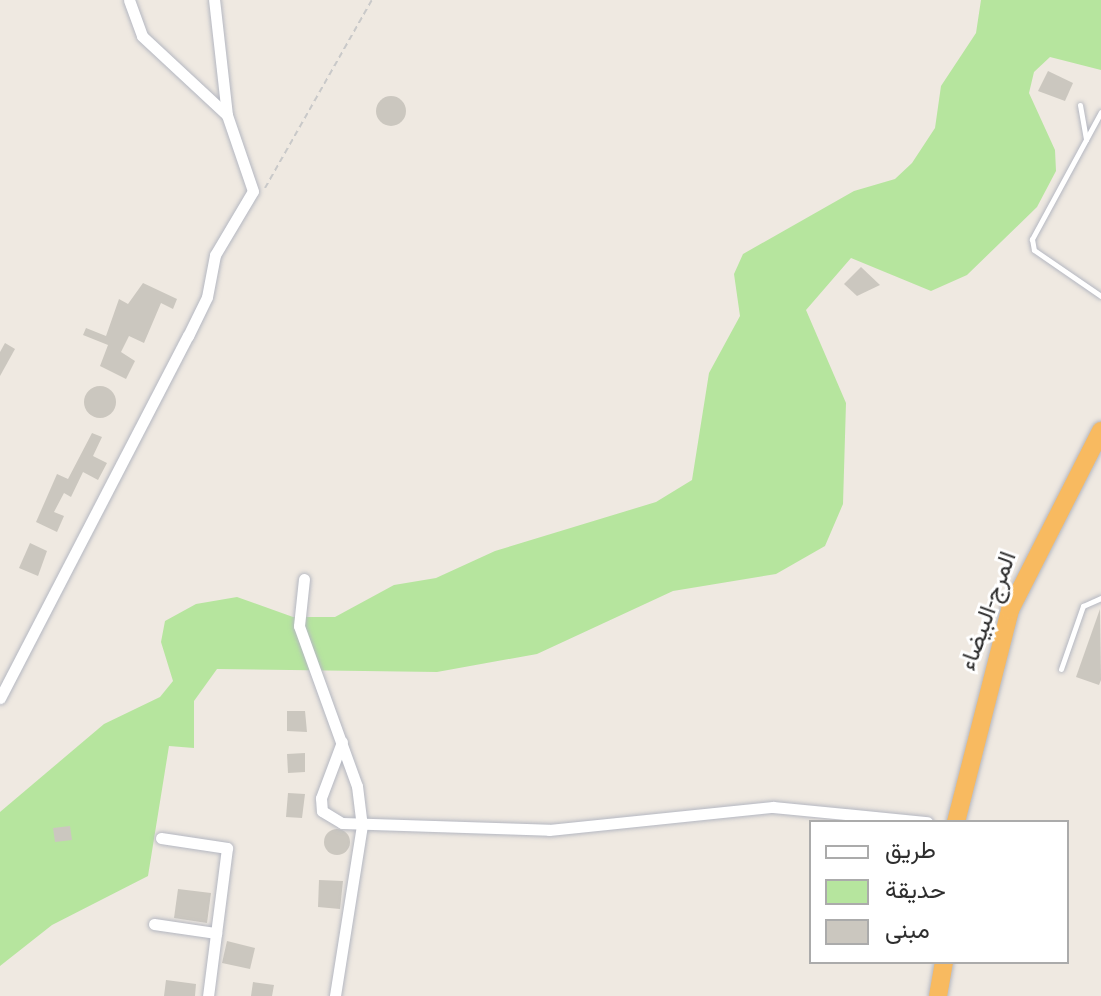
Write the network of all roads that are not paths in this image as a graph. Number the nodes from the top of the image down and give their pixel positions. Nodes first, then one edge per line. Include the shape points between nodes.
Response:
1 (129, 0) edge
2 (214, 0) edge
3 (1080, 105) dead end
4 (1101, 112) edge
5 (227, 115) junction
6 (1086, 140) junction
7 (1101, 296) edge
8 (1101, 431) edge
9 (304, 579) dead end
10 (1101, 598) edge
11 (1061, 669) dead end
12 (0, 698) edge
13 (342, 742) junction
14 (911, 820) edge
15 (957, 820) edge
16 (362, 825) junction
17 (161, 838) dead end
18 (154, 924) dead end
19 (216, 933) junction
20 (936, 964) edge
21 (944, 964) edge
22 (208, 996) edge
23 (335, 996) edge
24 (930, 996) edge
25 (938, 996) edge

1 - 5 street via 142,36
2 - 5 street
3 - 6 lane
4 - 6 lane
5 - 12 street via 253,191 215,255 207,297 188,336
6 - 7 lane via 1032,239 1034,250
8 - 15 highway, المرج-البيضاء via 1010,610
9 - 13 street via 299,626
10 - 11 lane via 1083,606
13 - 16 street
13 - 16 street via 325,775 322,811
14 - 16 street via 805,807 549,830
16 - 23 street
17 - 19 street via 225,844
18 - 19 street
19 - 22 street
20 - 24 highway
21 - 25 highway

